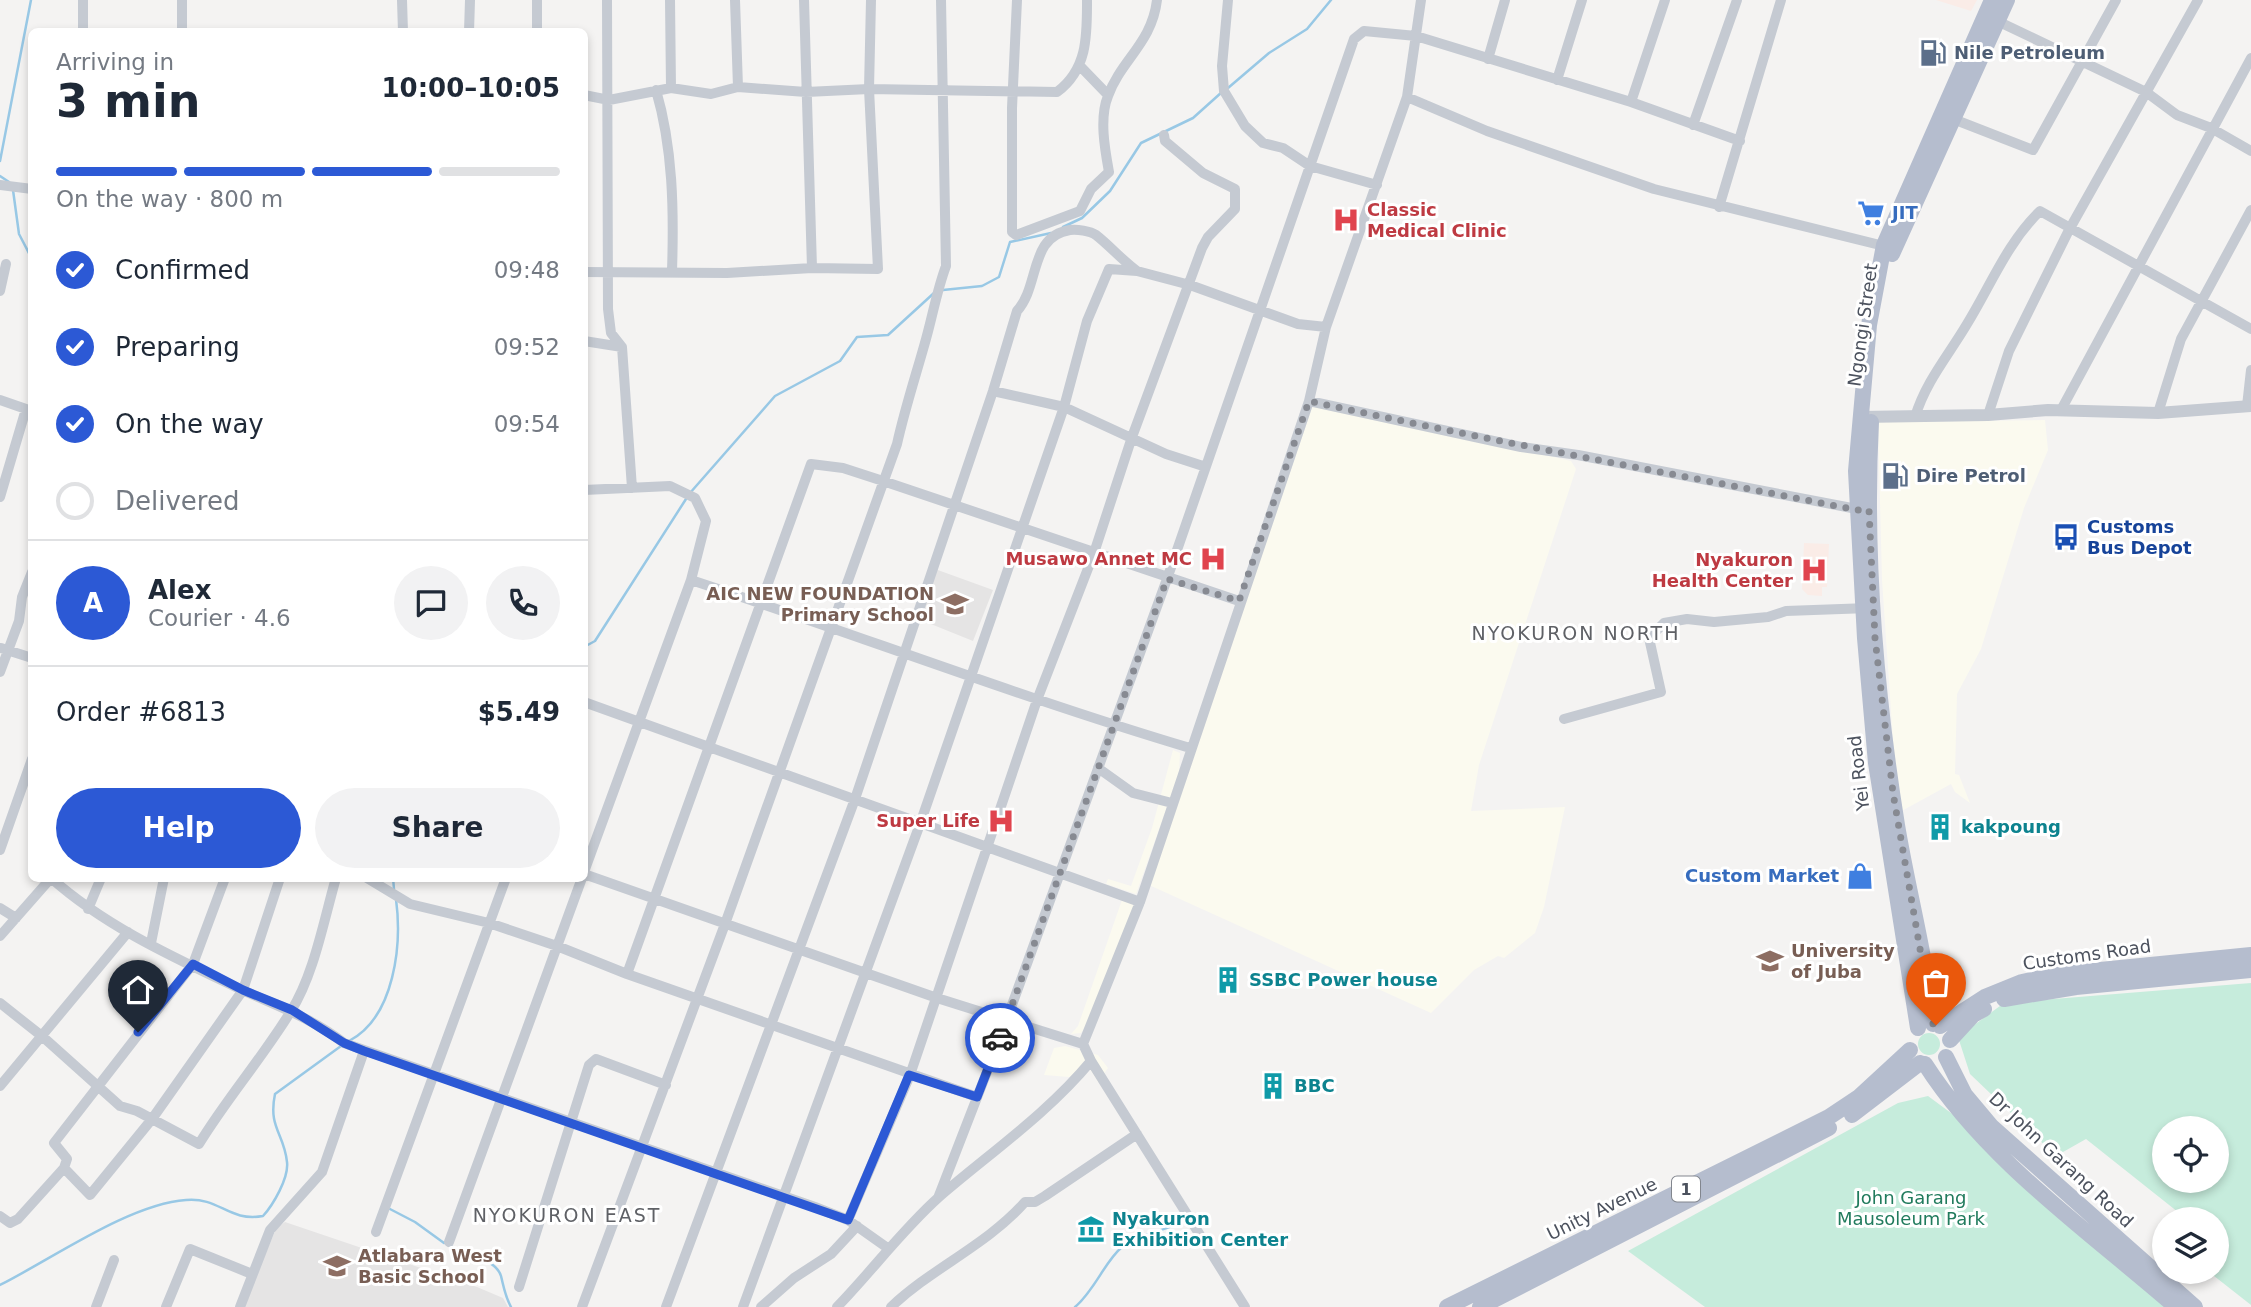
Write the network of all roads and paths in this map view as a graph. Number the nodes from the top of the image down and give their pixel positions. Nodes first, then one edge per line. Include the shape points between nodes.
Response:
1 (83, 0) edge
2 (182, 0) edge
3 (402, 0) edge
4 (470, 0) edge
5 (537, 0) edge
6 (607, 0) edge
7 (670, 0) edge
8 (735, 0) edge
9 (804, 0) edge
10 (871, 0) edge
11 (941, 0) edge
12 (1017, 0) edge
13 (1087, 0) edge
14 (1157, 0) edge
15 (1228, 0) edge
16 (1421, 0) edge
17 (1505, 0) edge
18 (1581, 0) edge
19 (1665, 0) edge
20 (1737, 0) edge
21 (1781, 0) edge
22 (1993, 0) edge
23 (2007, 0) edge
24 (2116, 0) edge
25 (2198, 0) edge
26 (1992, 19) junction
27 (83, 28) edge
28 (183, 28) edge
29 (403, 28) edge
30 (469, 28) edge
31 (537, 28) edge
32 (1416, 36) junction
33 (2251, 58) edge
34 (1488, 59) junction
35 (2084, 63) junction
36 (1080, 66) junction
37 (1557, 80) junction
38 (738, 87) junction
39 (671, 88) junction
40 (869, 89) junction
41 (656, 90) junction
42 (943, 90) junction
43 (806, 92) junction
44 (1012, 92) junction
45 (2146, 92) junction
46 (588, 95) edge
47 (1108, 95) junction
48 (1407, 97) junction
49 (609, 100) junction
50 (1631, 102) junction
51 (1946, 117) junction
52 (1693, 125) junction
53 (2211, 128) junction
54 (1164, 135) dead end
55 (1740, 141) junction
56 (2251, 151) edge
57 (1310, 166) junction
58 (0, 185) edge
59 (1377, 185) junction
60 (28, 188) edge
61 (1719, 207) junction
62 (2251, 210) edge
63 (2069, 230) junction
64 (1889, 247) junction
65 (6, 264) dead end
66 (2139, 266) junction
67 (812, 268) junction
68 (672, 271) junction
69 (1137, 271) junction
70 (588, 272) edge
71 (608, 272) junction
72 (1190, 285) junction
73 (0, 291) edge
74 (2201, 302) junction
75 (1259, 310) junction
76 (1326, 327) junction
77 (2251, 329) edge
78 (588, 342) edge
79 (621, 347) junction
80 (2251, 370) edge
81 (993, 391) junction
82 (0, 400) edge
83 (1309, 401) junction
84 (2249, 406) edge
85 (1064, 407) junction
86 (2061, 411) junction
87 (2158, 413) junction
88 (1988, 415) junction
89 (1866, 417) junction
90 (1915, 417) junction
91 (1132, 437) junction
92 (1203, 466) junction
93 (883, 481) junction
94 (632, 488) junction
95 (588, 490) edge
96 (0, 497) edge
97 (952, 506) junction
98 (1863, 510) junction
99 (1023, 529) junction
100 (1094, 553) junction
101 (1167, 579) junction
102 (691, 580) junction
103 (28, 582) edge
104 (1239, 601) junction
105 (761, 603) junction
106 (1869, 608) junction
107 (831, 628) junction
108 (1870, 638) joint
109 (3, 649) edge
110 (904, 651) junction
111 (28, 657) edge
112 (0, 672) edge
113 (972, 675) junction
114 (1037, 700) junction
115 (588, 703) edge
116 (1564, 719) dead end
117 (638, 722) junction
118 (1114, 725) junction
119 (709, 747) junction
120 (1190, 748) junction
121 (1098, 768) junction
122 (28, 770) edge
123 (779, 772) junction
124 (855, 799) junction
125 (1172, 803) junction
126 (920, 824) junction
127 (989, 846) junction
128 (0, 850) edge
129 (588, 864) edge
130 (1060, 874) junction
131 (588, 876) edge
132 (48, 882) edge
133 (56, 882) edge
134 (99, 882) edge
135 (163, 882) edge
136 (224, 882) edge
137 (280, 882) edge
138 (335, 882) edge
139 (374, 882) edge
140 (504, 882) edge
141 (581, 882) edge
142 (654, 901) junction
143 (1140, 902) junction
144 (0, 908) edge
145 (88, 909) junction
146 (16, 918) junction
147 (489, 923) junction
148 (725, 924) junction
149 (128, 932) junction
150 (0, 936) edge
151 (151, 943) junction
152 (557, 946) junction
153 (799, 951) junction
154 (2251, 955) edge
155 (193, 964) junction
156 (2251, 970) edge
157 (627, 974) junction
158 (866, 974) junction
159 (243, 990) junction
160 (697, 998) junction
161 (936, 998) junction
162 (0, 1003) edge
163 (292, 1010) junction
164 (1006, 1021) junction
165 (770, 1023) junction
166 (1930, 1026) junction
167 (43, 1037) junction
168 (1950, 1040) junction
169 (1083, 1044) junction
170 (837, 1049) junction
171 (364, 1051) junction
172 (1946, 1057) junction
173 (1919, 1059) junction
174 (1090, 1061) junction
175 (435, 1075) junction
176 (909, 1075) junction
177 (97, 1084) junction
178 (666, 1085) junction
179 (0, 1086) edge
180 (977, 1097) junction
181 (501, 1099) junction
182 (152, 1119) junction
183 (570, 1122) junction
184 (1137, 1134) junction
185 (640, 1146) junction
186 (64, 1168) junction
187 (715, 1173) junction
188 (785, 1196) junction
189 (938, 1198) junction
190 (0, 1216) edge
191 (852, 1223) junction
192 (376, 1232) dead end
193 (449, 1242) dead end
194 (889, 1249) junction
195 (114, 1260) dead end
196 (252, 1274) junction
197 (519, 1287) dead end
198 (96, 1307) edge
199 (166, 1307) edge
200 (240, 1307) edge
201 (582, 1307) edge
202 (666, 1307) edge
203 (743, 1307) edge
204 (761, 1307) edge
205 (837, 1307) edge
206 (891, 1307) edge
207 (1245, 1307) edge
208 (1447, 1307) edge
209 (1479, 1307) edge
210 (2176, 1307) edge
211 (2195, 1307) edge

1 - 27 street
2 - 28 street
3 - 29 street
4 - 30 street
5 - 31 street
6 - 49 street
7 - 39 street
8 - 38 street
9 - 43 street
10 - 40 street
11 - 42 street
12 - 44 street
13 - 36 street
14 - 47 street via 1148,34
15 - 57 street via 1224,91 1245,126 1263,143 1283,148
16 - 32 street
17 - 34 street
18 - 37 street
19 - 50 street
20 - 52 street
21 - 55 street
22 - 26 main road, Ngongi Street
23 - 26 main road, Ngongi Street
24 - 35 street
25 - 45 street
26 - 35 street
26 - 51 main road, Ngongi Street
32 - 34 street
32 - 48 street
32 - 57 street via 1364,31 1354,39
33 - 53 street
34 - 37 street
35 - 45 street
35 - 51 street via 2034,150
36 - 44 street via 1058,92
36 - 47 street
37 - 50 street
38 - 39 street via 711,94
38 - 43 street
39 - 41 street
40 - 42 street
40 - 43 street
40 - 67 street via 878,269
41 - 49 street
41 - 68 street via 665,120 674,214
42 - 44 street
42 - 93 street via 946,266
43 - 67 street
44 - 47 street via 1012,232 1016,234 1080,211 1091,189 1109,172
45 - 53 street via 2177,115
45 - 63 street
46 - 49 street
48 - 59 street
48 - 61 street via 1487,131
49 - 71 street
50 - 52 street
51 - 64 main road, Ngongi Street
52 - 55 street
53 - 56 street
53 - 66 street
54 - 72 street via 1190,164 1235,189 1237,198 1236,209 1202,248
55 - 61 street
57 - 59 street
57 - 75 street
58 - 60 street
59 - 76 street
61 - 64 street
62 - 74 street
63 - 66 street
63 - 88 street via 2009,351
63 - 90 street via 2040,211 2028,223 1936,368
64 - 89 main road, Ngongi Street
65 - 73 street
66 - 74 street
66 - 86 street
67 - 68 street
68 - 71 street
69 - 72 street
69 - 81 street via 1094,233 1074,229 1049,238 1026,301 1017,311
69 - 85 street via 1115,267 1105,274
70 - 71 street
71 - 79 street via 611,333
72 - 75 street
72 - 91 street
74 - 77 street
74 - 87 street via 2171,364
75 - 76 street via 1298,324
75 - 92 street
76 - 83 street
78 - 79 street
79 - 94 street
80 - 84 street
81 - 85 street
81 - 97 street
82 - 96 street via 26,409
83 - 98 street via 1521,447
83 - 104 street
84 - 87 street
85 - 91 street
85 - 99 street
86 - 87 street
86 - 88 street
88 - 90 street
89 - 90 street
89 - 98 main road, Ngongi Street
91 - 92 street
91 - 100 street
92 - 101 street
93 - 97 street
93 - 105 street via 811,464
93 - 107 street
94 - 95 street
94 - 102 street via 670,486 689,494 701,506 706,521
97 - 99 street
97 - 110 street
98 - 106 main road, Ngongi Street
99 - 100 street
99 - 113 street
100 - 101 street
100 - 114 street
101 - 104 street
101 - 118 street
102 - 105 street
102 - 117 street
103 - 109 street via 19,621
104 - 120 street
105 - 107 street
105 - 119 street
106 - 108 main road, Ngongi Street
106 - 116 street via 1664,623 1649,638 1661,692
107 - 110 street
107 - 123 street
108 - 166 main road, Yei Road
109 - 111 street
109 - 112 street
110 - 113 street
110 - 124 street
113 - 114 street
113 - 126 street
114 - 118 street
114 - 127 street
115 - 117 street
117 - 119 street
117 - 129 street
118 - 120 street
118 - 121 street
119 - 123 street
119 - 142 street
120 - 125 street
121 - 125 street via 1133,793
121 - 130 street
122 - 128 street
123 - 124 street
123 - 148 street
124 - 126 street
124 - 153 street
125 - 143 street
126 - 127 street
126 - 158 street
127 - 130 street
127 - 161 street
130 - 143 street
130 - 164 street
131 - 142 street
132 - 146 street
133 - 145 street
134 - 145 street
135 - 151 street
136 - 155 street
137 - 159 street
138 - 163 street
139 - 147 street via 410,904
140 - 147 street
141 - 152 street
142 - 148 street
142 - 157 street
143 - 169 street
144 - 146 street
145 - 149 street
146 - 150 street
147 - 152 street
147 - 175 street
148 - 153 street
148 - 160 street
149 - 151 street
149 - 167 street
151 - 155 street
152 - 157 street
152 - 181 street
153 - 158 street
153 - 165 street
154 - 166 main road, Customs Road via 2022,982
155 - 159 street
155 - 177 street
156 - 168 main road, Customs Road via 2022,993 1973,1015
157 - 160 street
158 - 161 street
158 - 170 street
159 - 163 street
159 - 182 street
160 - 165 street
160 - 178 street
161 - 164 street
161 - 176 street
162 - 167 street
163 - 171 street
163 - 182 street via 199,1144
164 - 169 street
164 - 180 street
165 - 170 street
165 - 187 street
166 - 168 main road
166 - 173 main road, 1 via 1911,1037
167 - 177 street
167 - 179 street
168 - 172 main road
169 - 174 street
170 - 176 street
170 - 188 street
171 - 175 street
171 - 196 street via 323,1172 276,1221
172 - 173 main road, 1 via 1937,1063
172 - 211 main road, Dr John Garang Road via 1965,1095 1991,1126
173 - 208 main road, Unity Avenue / 1 via 1829,1117
173 - 209 main road, Unity Avenue / 1 via 1872,1101 1809,1140
173 - 210 main road, Dr John Garang Road via 1994,1150
174 - 184 street
174 - 189 street via 1001,1149
175 - 181 street
175 - 192 street
176 - 180 street
176 - 191 street
177 - 182 street via 120,1106
177 - 186 street via 54,1143 67,1159
178 - 183 street via 596,1059 584,1074
178 - 185 street
180 - 189 street
181 - 183 street
181 - 193 street
182 - 186 street via 90,1195
183 - 185 street
183 - 197 street
184 - 206 street via 1045,1196 1025,1202
184 - 207 street
185 - 187 street
185 - 201 street
186 - 190 street via 18,1219 10,1223
187 - 188 street
187 - 202 street
188 - 191 street
188 - 203 street
189 - 194 street
191 - 194 street
191 - 204 street via 831,1254
194 - 205 street
195 - 198 street
196 - 199 street via 190,1249
196 - 200 street

